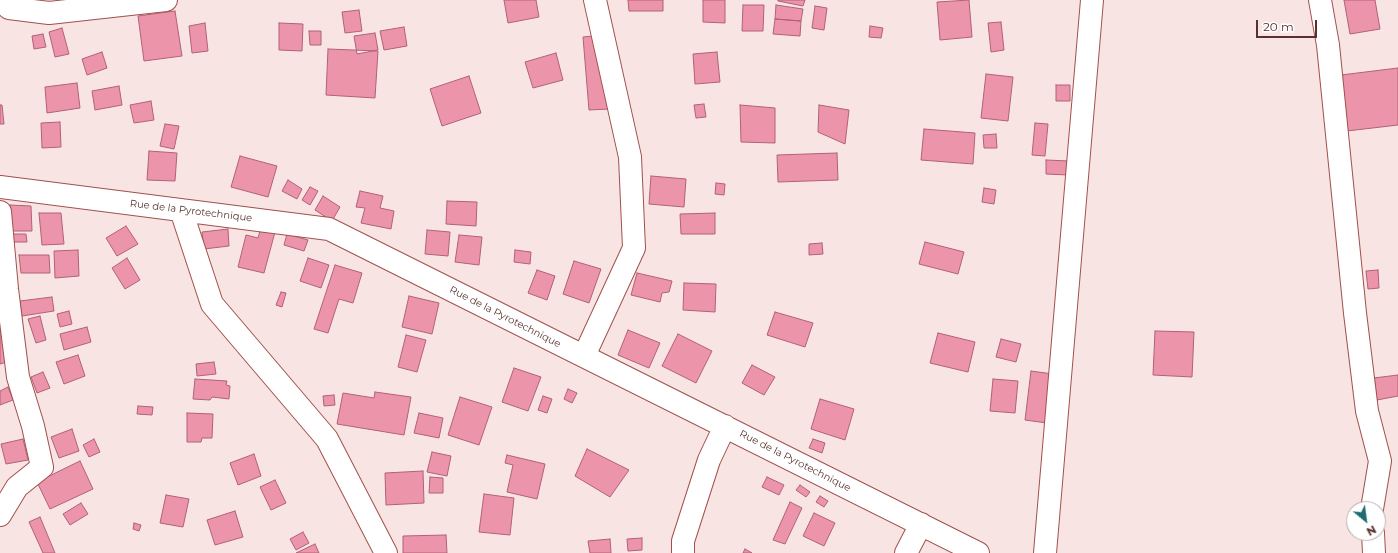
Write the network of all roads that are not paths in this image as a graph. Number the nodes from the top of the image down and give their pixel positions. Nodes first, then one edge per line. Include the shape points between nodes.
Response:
1 (0, 0) edge
2 (166, 0) edge
3 (595, 0) edge
4 (1092, 0) edge
5 (1320, 0) edge
6 (0, 187) edge
7 (181, 210) junction
8 (0, 212) edge
9 (584, 356) junction
10 (726, 426) junction
11 (1373, 501) edge
12 (0, 515) edge
13 (921, 524) junction
14 (1373, 541) edge
15 (382, 551) edge
16 (683, 553) edge
17 (906, 553) edge
18 (978, 553) edge
19 (1045, 553) edge
20 (1374, 553) edge

1 - 2 street via 9,8 48,13
3 - 9 street via 630,157 634,248
4 - 19 street
5 - 11 street via 1328,45 1367,411 1380,461
6 - 7 street, Rue de la Pyrotechnique
7 - 9 street, Rue de la Pyrotechnique via 329,229
7 - 15 street via 212,304 327,438
8 - 12 street via 18,377 34,426 42,467 17,487
9 - 10 street, Rue de la Pyrotechnique
10 - 13 street, Rue de la Pyrotechnique
10 - 16 street via 709,460 683,541
13 - 17 street
13 - 18 street, Rue de la Pyrotechnique
14 - 20 street

